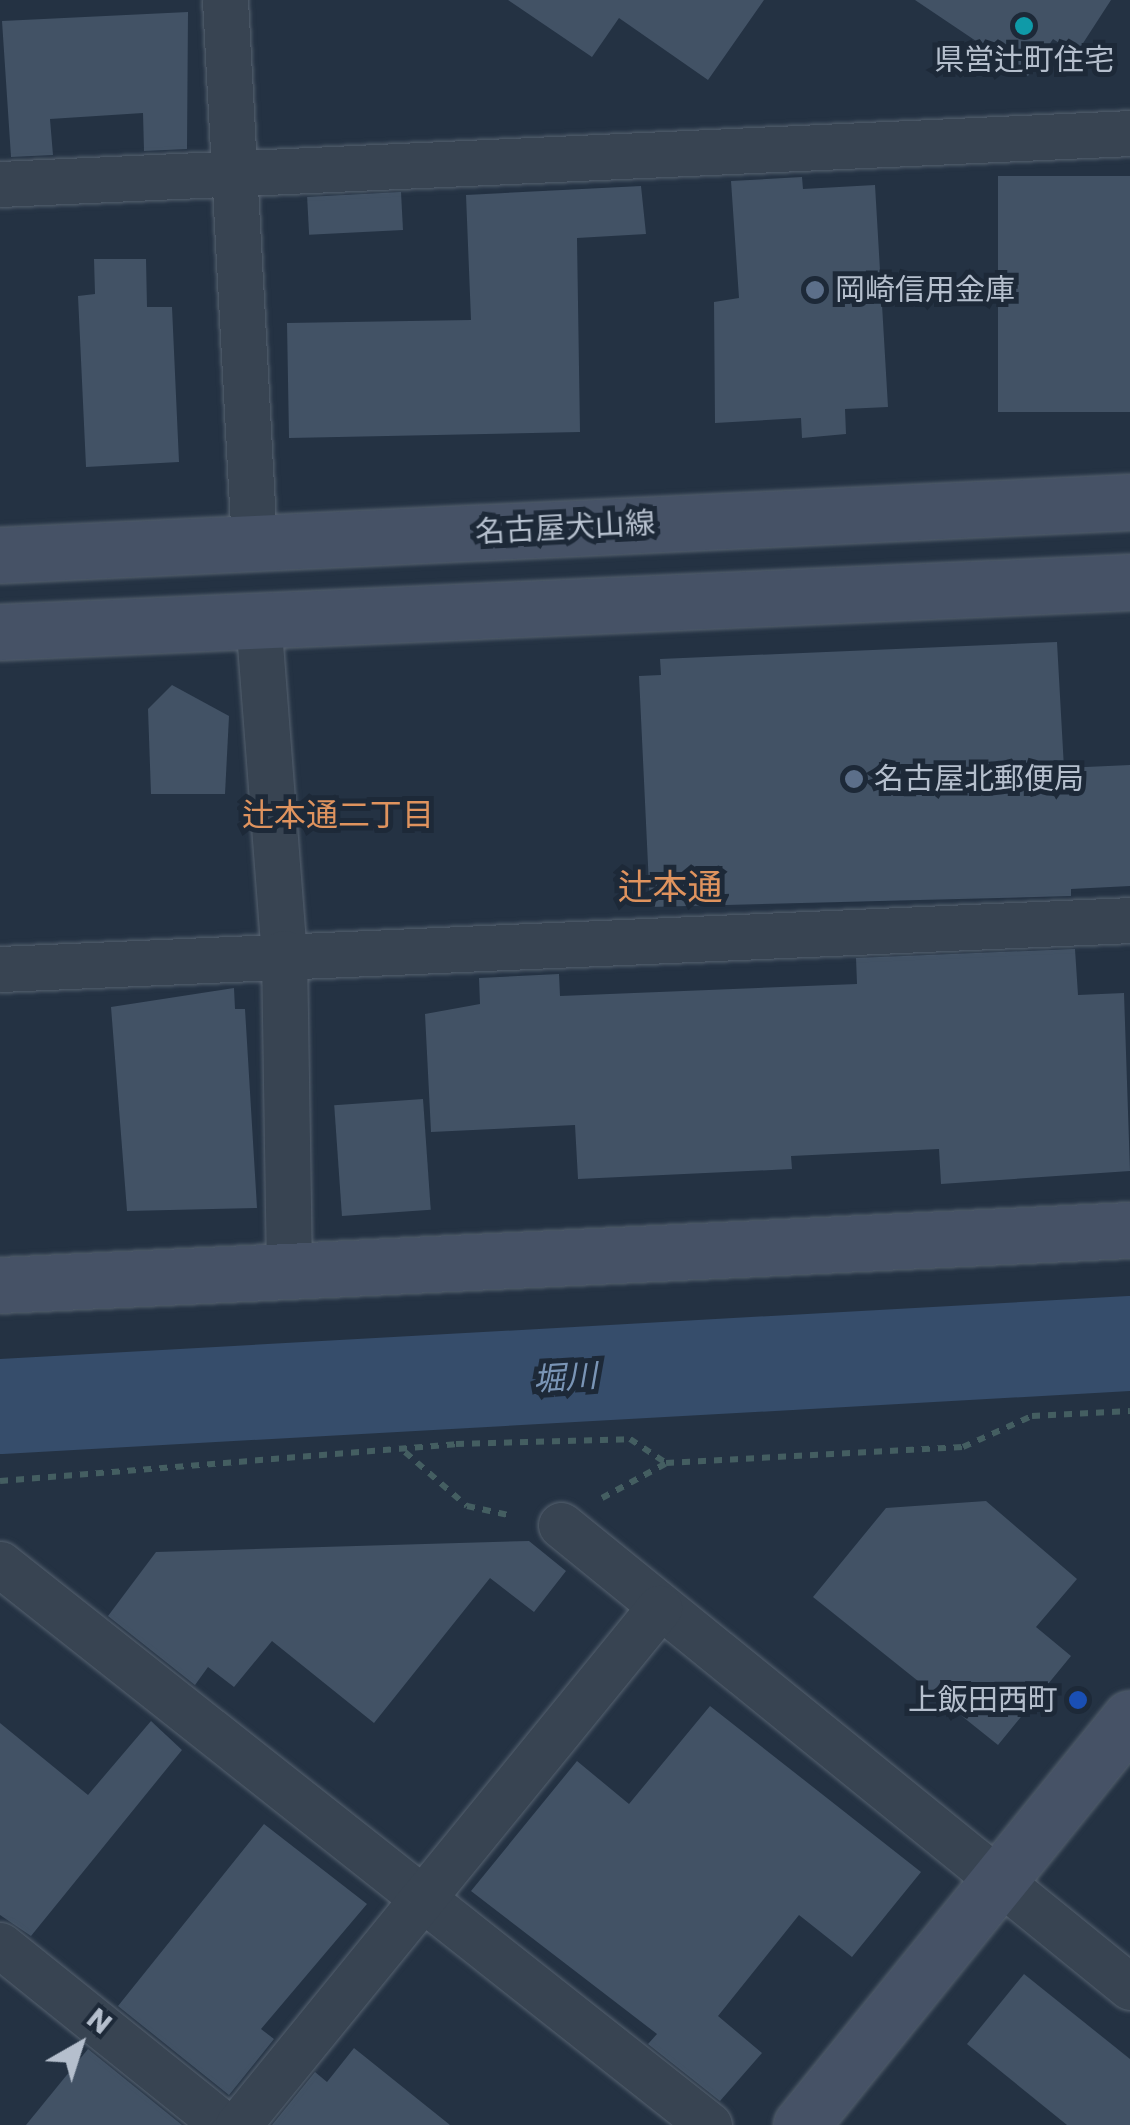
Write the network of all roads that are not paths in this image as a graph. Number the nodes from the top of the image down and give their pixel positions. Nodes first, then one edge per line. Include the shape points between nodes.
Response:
1 (225, 0) edge
2 (1130, 132) edge
3 (236, 174) junction
4 (0, 184) edge
5 (1130, 502) edge
6 (254, 542) junction
7 (0, 555) edge
8 (1130, 582) edge
9 (258, 618) junction
10 (0, 632) edge
11 (1130, 920) edge
12 (284, 953) junction
13 (0, 969) edge
14 (1130, 1230) edge
15 (289, 1266) junction
16 (0, 1285) edge
17 (561, 1525) dead end
18 (0, 1564) edge
19 (660, 1608) junction
20 (1130, 1718) edge
21 (997, 1878) junction
22 (425, 1892) junction
23 (0, 1945) edge
24 (1130, 1987) edge
25 (224, 2125) edge
26 (238, 2125) edge
27 (709, 2125) edge
28 (802, 2125) edge

1 - 3 street
2 - 3 street
3 - 4 street
3 - 6 street
5 - 6 main road, 名古屋犬山線
6 - 7 main road, 名古屋犬山線
8 - 9 main road
9 - 10 main road
9 - 12 street
11 - 12 street
12 - 13 street
12 - 15 street
14 - 15 main road
15 - 16 main road
17 - 19 street
18 - 22 street
19 - 21 street
19 - 22 street
20 - 21 main road
21 - 24 street
21 - 28 main road
22 - 26 street
22 - 27 street
23 - 25 street

